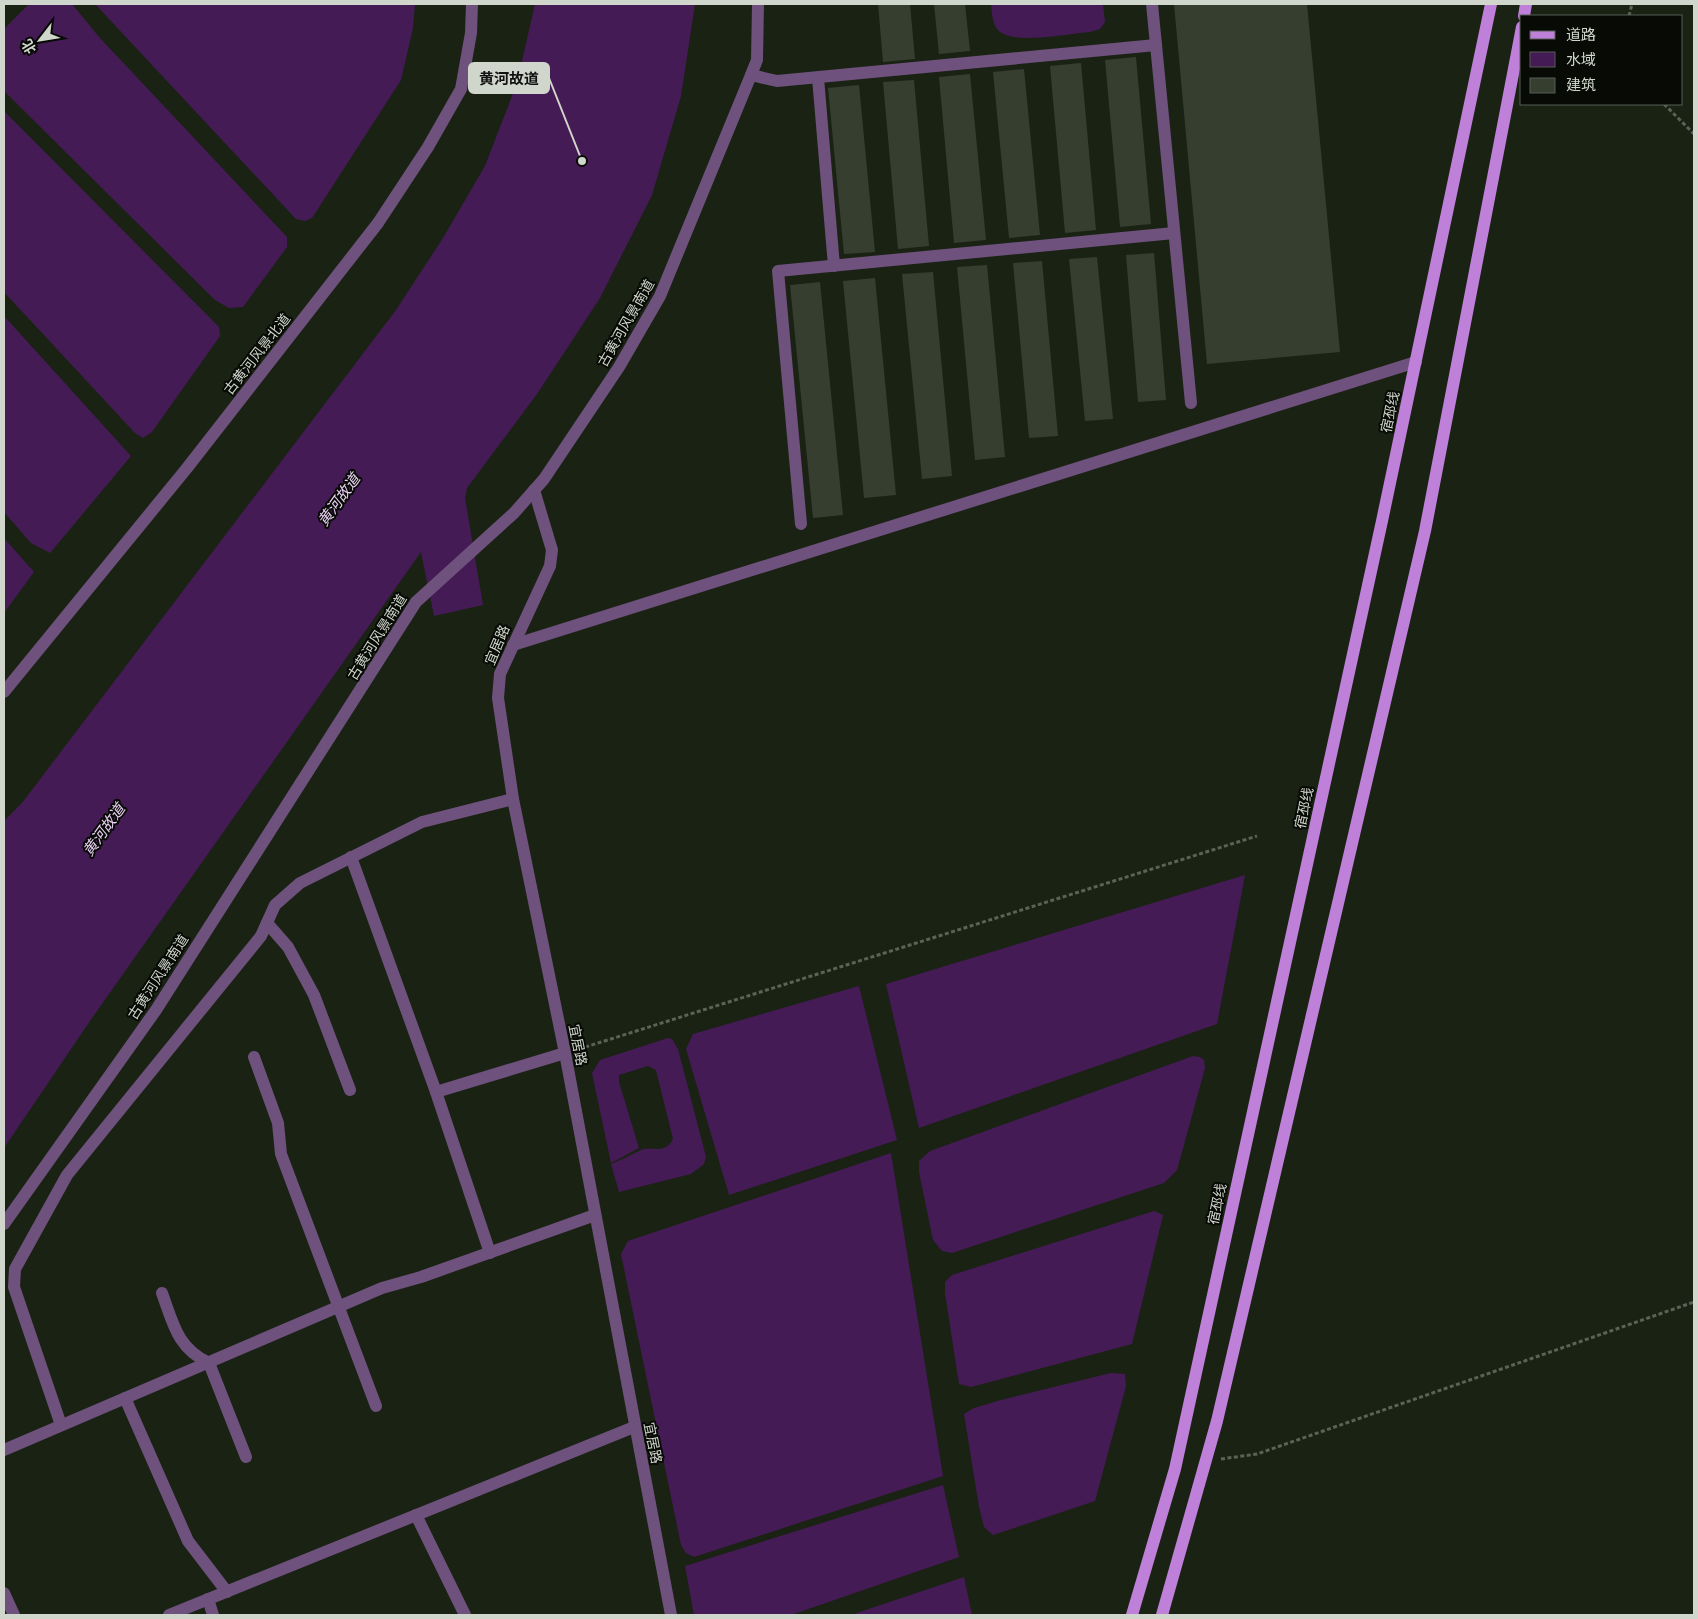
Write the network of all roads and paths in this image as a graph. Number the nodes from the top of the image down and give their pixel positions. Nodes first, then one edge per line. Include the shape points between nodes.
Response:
1 (472, 4) edge
2 (758, 4) edge
3 (1152, 4) edge
4 (1491, 4) edge
5 (1520, 36) edge
6 (1156, 45) junction
7 (751, 75) junction
8 (818, 78) junction
9 (1665, 105) edge
10 (1694, 134) edge
11 (1174, 233) junction
12 (834, 266) junction
13 (1416, 362) junction
14 (1191, 403) dead end
15 (534, 490) junction
16 (801, 524) dead end
17 (513, 645) junction
18 (4, 692) edge
19 (513, 799) junction
20 (1257, 836) dead end
21 (351, 857) junction
22 (267, 924) junction
23 (565, 1054) junction
24 (254, 1058) dead end
25 (350, 1090) dead end
26 (436, 1092) junction
27 (595, 1215) junction
28 (4, 1224) edge
29 (490, 1253) junction
30 (162, 1293) dead end
31 (1694, 1302) edge
32 (338, 1307) junction
33 (209, 1362) junction
34 (125, 1398) junction
35 (376, 1406) dead end
36 (61, 1425) junction
37 (634, 1427) junction
38 (4, 1450) edge
39 (246, 1457) dead end
40 (1206, 1461) junction
41 (416, 1515) junction
42 (227, 1592) junction
43 (4, 1593) edge
44 (208, 1599) junction
45 (14, 1615) edge
46 (169, 1615) edge
47 (213, 1615) edge
48 (465, 1615) edge
49 (671, 1615) edge
50 (1132, 1615) edge
51 (1162, 1615) edge

1 - 18 street, 古黄河风景北道 via 471,33 461,89 378,223 187,468
2 - 7 street, 古黄河风景南道 via 757,60
3 - 6 street
4 - 13 main road, 宿邳线
5 - 40 main road via 1424,531
6 - 8 street
6 - 11 street
7 - 8 street via 777,82
7 - 15 street, 古黄河风景南道 via 660,296 619,367
8 - 12 street
9 - 10 path
11 - 12 street
11 - 14 street
12 - 16 street via 778,271
13 - 17 street
13 - 50 main road, 宿邳线 via 1175,1469
15 - 17 street, 宜居路 via 552,550 550,566
15 - 28 street, 古黄河风景南道 via 514,513 416,602 156,1010
17 - 19 street, 宜居路 via 500,674 498,698
19 - 21 street via 422,822
19 - 23 street, 宜居路
20 - 23 path
21 - 22 street via 300,883 275,905
21 - 26 street
22 - 25 street via 288,947 314,995
22 - 36 street via 261,936 67,1175 15,1269 14,1287
23 - 26 street
23 - 27 street, 宜居路
24 - 32 street via 278,1123 281,1154
26 - 29 street
27 - 29 street
27 - 37 street, 宜居路
29 - 32 street via 382,1288
30 - 33 street via 178,1336 193,1355
31 - 40 path via 1257,1454
32 - 33 street
32 - 35 street
33 - 34 street
33 - 39 street
34 - 36 street
34 - 42 street via 188,1541
36 - 38 street
37 - 41 street
37 - 49 street, 宜居路
40 - 51 main road
41 - 42 street
41 - 48 street
42 - 44 street
43 - 45 street
44 - 46 street
44 - 47 street

